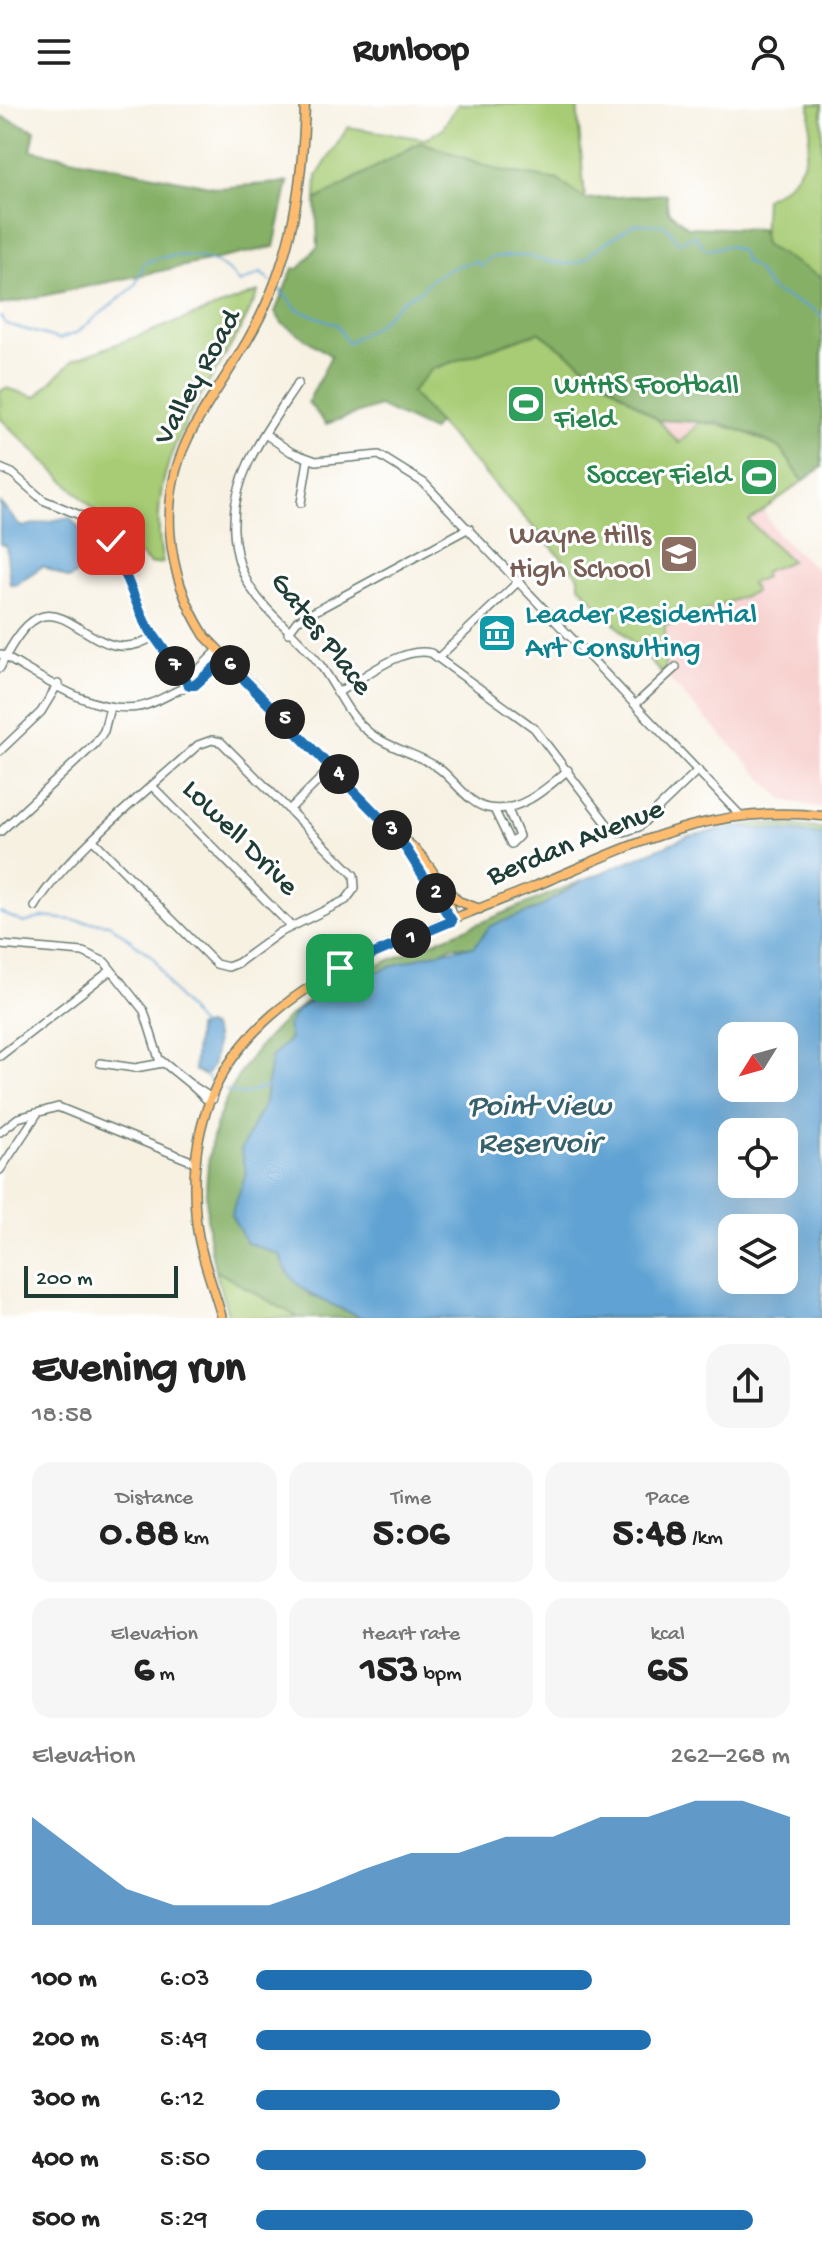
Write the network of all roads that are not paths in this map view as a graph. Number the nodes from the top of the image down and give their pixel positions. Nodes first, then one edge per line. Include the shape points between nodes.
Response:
1 (305, 104) edge
2 (298, 383) dead end
3 (265, 434) junction
4 (308, 460) junction
5 (0, 468) edge
6 (301, 503) dead end
7 (469, 528) junction
8 (519, 581) junction
9 (288, 633) junction
10 (154, 636) junction
11 (217, 651) junction
12 (2, 656) edge
13 (438, 658) junction
14 (224, 659) junction
15 (676, 667) dead end
16 (0, 668) edge
17 (58, 684) junction
18 (189, 685) junction
19 (337, 693) junction
20 (636, 704) junction
21 (110, 707) junction
22 (0, 751) edge
23 (332, 767) junction
24 (568, 770) junction
25 (698, 770) junction
26 (153, 787) junction
27 (507, 807) junction
28 (494, 809) junction
29 (289, 810) junction
30 (739, 814) junction
31 (822, 816) edge
32 (0, 832) edge
33 (398, 836) junction
34 (94, 841) junction
35 (425, 862) junction
36 (35, 907) dead end
37 (481, 909) junction
38 (452, 921) junction
39 (291, 926) junction
40 (0, 945) edge
41 (111, 970) junction
42 (0, 1056) edge
43 (100, 1063) dead end
44 (163, 1063) junction
45 (213, 1099) junction
46 (42, 1110) junction
47 (0, 1132) edge
48 (196, 1163) junction
49 (0, 1170) edge
50 (222, 1318) edge

1 - 11 main road, Valley Road via 300,186 281,268 246,349 187,441 172,488 169,524 177,578 190,612
2 - 3 street, Gates Place
3 - 4 street
3 - 9 street, Gates Place via 239,485 234,535 250,587
4 - 6 street
4 - 7 street via 385,457 424,483
5 - 10 street via 43,500 87,518 107,535
7 - 8 street
7 - 9 street via 297,621
8 - 13 street
8 - 20 street
9 - 19 street, Gates Place via 320,664
10 - 12 street via 119,648 45,614 24,625
10 - 18 street
11 - 14 main road, Valley Road
11 - 18 street
12 - 16 street
12 - 17 street
13 - 19 street via 413,653
13 - 24 street via 534,728
14 - 18 street
14 - 23 main road, Valley Road
15 - 20 street
17 - 21 street
17 - 22 street via 41,712
18 - 21 street via 139,707
19 - 28 street, Gates Place via 350,715 372,734 438,768 476,803
20 - 25 street
21 - 32 street via 95,744
23 - 29 street
23 - 33 main road, Valley Road
24 - 25 street via 608,825 621,833 639,827
24 - 27 street via 538,796
25 - 30 street
26 - 29 street via 198,745 217,740
26 - 34 street
26 - 39 street, Lowell Drive
27 - 28 street
27 - 28 street via 519,836 511,844
29 - 39 street via 356,883 346,900
30 - 31 main road, Berdan Avenue
30 - 37 main road, Berdan Avenue via 685,825
33 - 35 main road, Valley Road
33 - 38 main road, Valley Road
34 - 36 street via 45,889
34 - 39 street via 218,965 238,963
35 - 37 main road via 458,901
35 - 38 main road, Valley Road
37 - 38 main road, Berdan Avenue
38 - 45 main road, Berdan Avenue via 325,975 288,998 239,1050
40 - 41 street via 83,952
41 - 42 street
41 - 44 street via 144,1011
43 - 44 street via 135,1068
44 - 45 street
45 - 48 main road, Berdan Avenue
46 - 47 street via 10,1122
46 - 48 street via 71,1111
46 - 49 street
48 - 50 main road, Berdan Avenue via 197,1230

